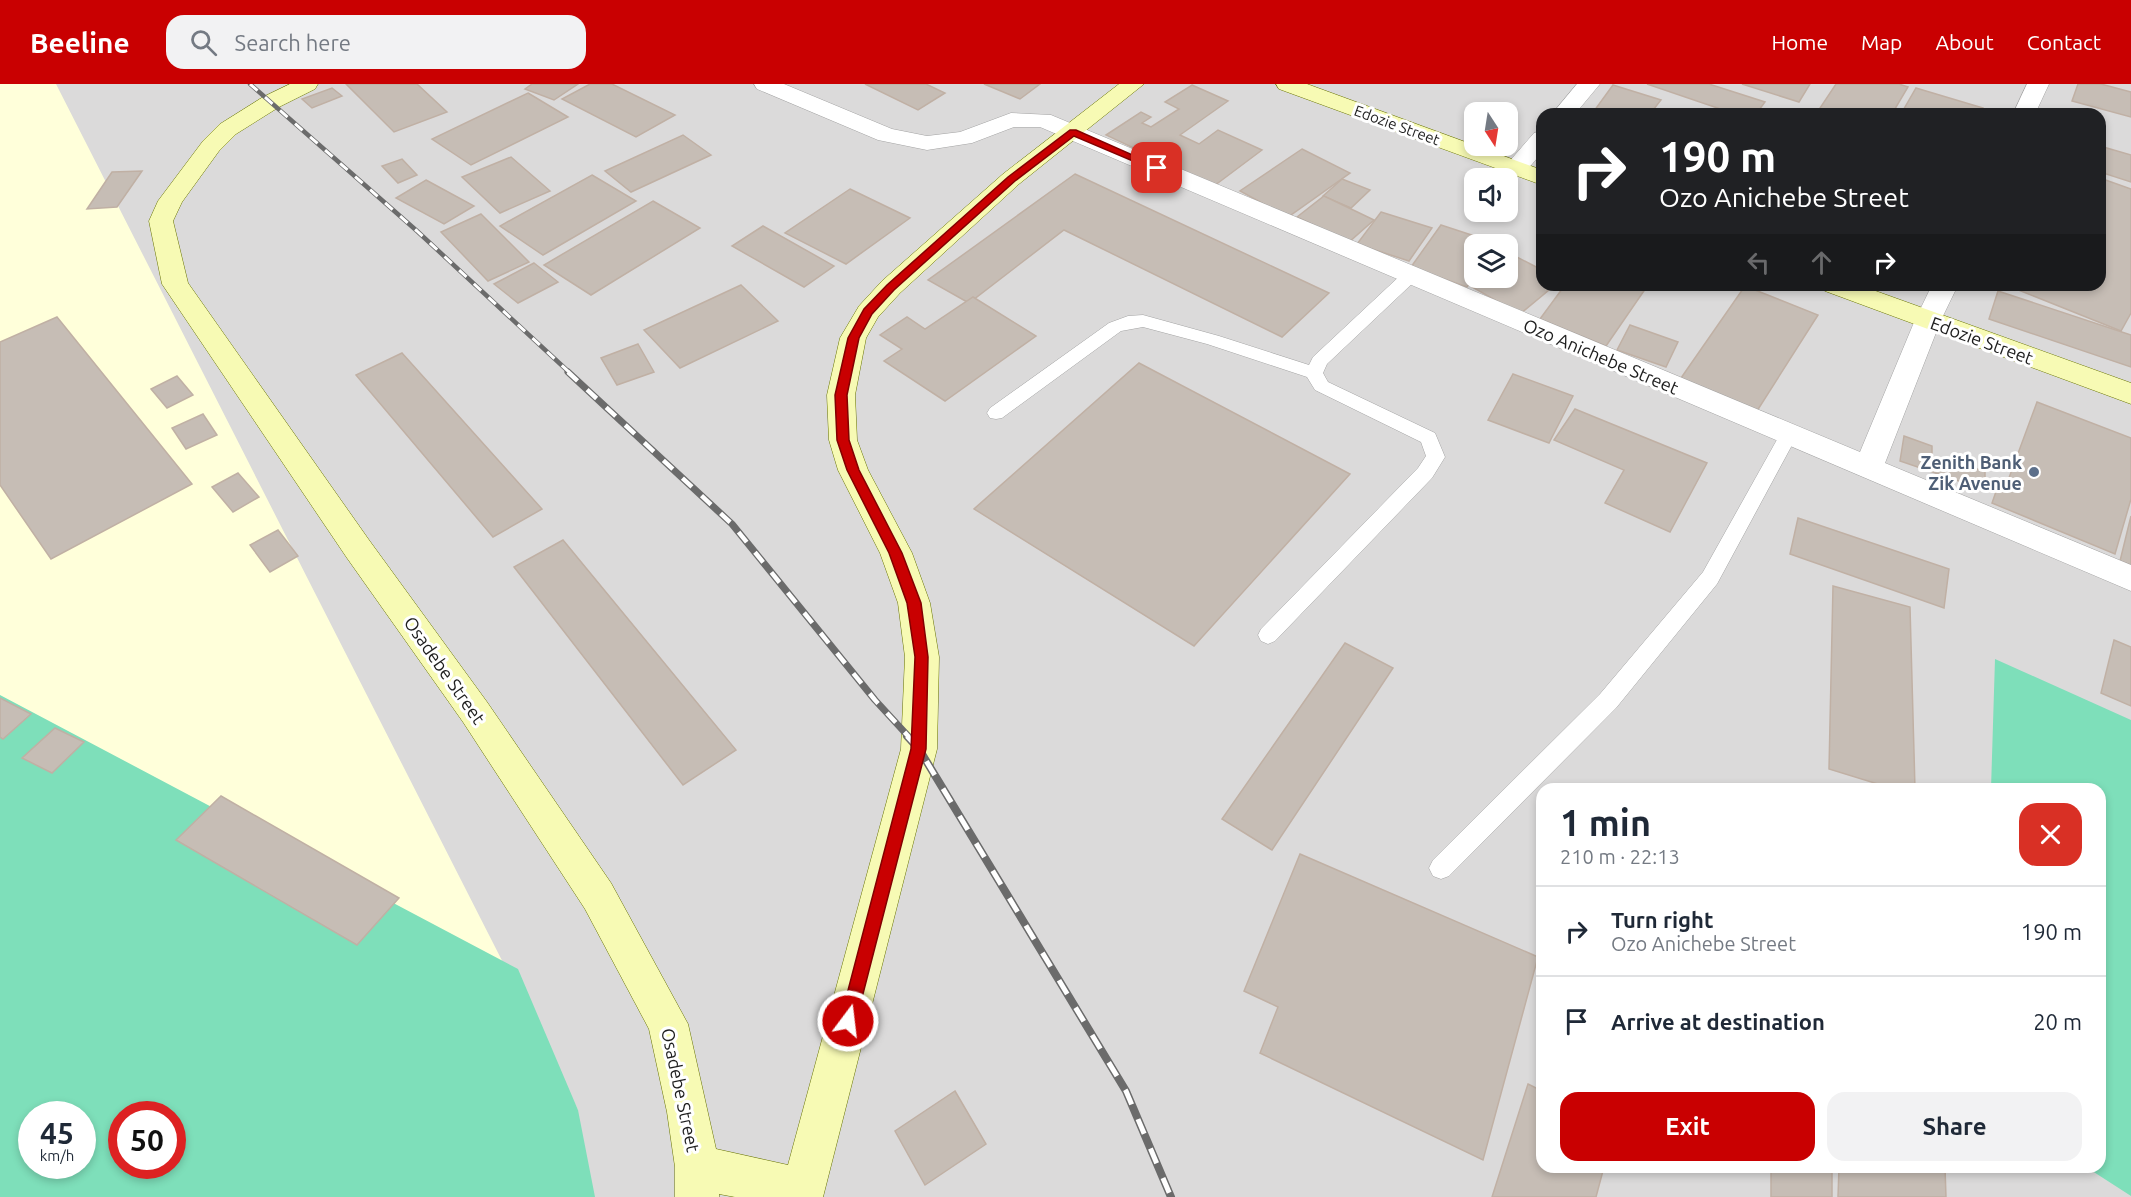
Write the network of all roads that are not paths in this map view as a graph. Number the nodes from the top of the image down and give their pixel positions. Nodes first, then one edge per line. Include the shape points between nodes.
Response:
1 (307, 84) edge
2 (765, 84) edge
3 (1133, 84) edge
4 (1287, 84) edge
5 (1589, 84) edge
6 (2038, 84) edge
7 (1568, 108) edge
8 (2027, 108) edge
9 (1073, 132) junction
10 (1536, 145) edge
11 (1516, 168) joint
12 (1518, 169) edge
13 (1536, 176) edge
14 (1410, 276) junction
15 (1850, 291) edge
16 (1943, 291) edge
17 (1928, 320) junction
18 (1314, 374) junction
19 (2131, 394) edge
20 (996, 414) dead end
21 (1789, 434) junction
22 (1868, 468) junction
23 (2131, 578) edge
24 (1268, 635) dead end
25 (1441, 868) dead end
26 (697, 1182) edge
27 (802, 1194) edge

1 - 26 main road, Osadebe Street via 228,129 170,201 161,221 175,284 476,712 598,896 668,1024 688,1112
2 - 9 street, Ozo Anichebe Street via 886,135 917,141 964,138 1020,119 1043,120
3 - 9 main road
4 - 11 main road, Edozie Street
5 - 7 street
6 - 8 street
9 - 14 street, Ozo Anichebe Street
9 - 27 main road via 1011,179 891,287 868,312 851,346 841,395 843,440 853,470 896,553 914,603 922,657 919,749
10 - 11 street
12 - 13 main road, Edozie Street
14 - 18 lane via 1319,361
14 - 21 street, Ozo Anichebe Street
15 - 17 main road, Edozie Street
16 - 17 street
17 - 19 main road, Edozie Street
17 - 22 street
18 - 20 lane via 1213,340 1143,321 1128,322 1115,327
18 - 24 lane via 1321,386 1428,438 1436,457
21 - 22 street, Ozo Anichebe Street
21 - 25 lane via 1710,578 1608,701
22 - 23 street, Ozo Anichebe Street
26 - 27 main road

